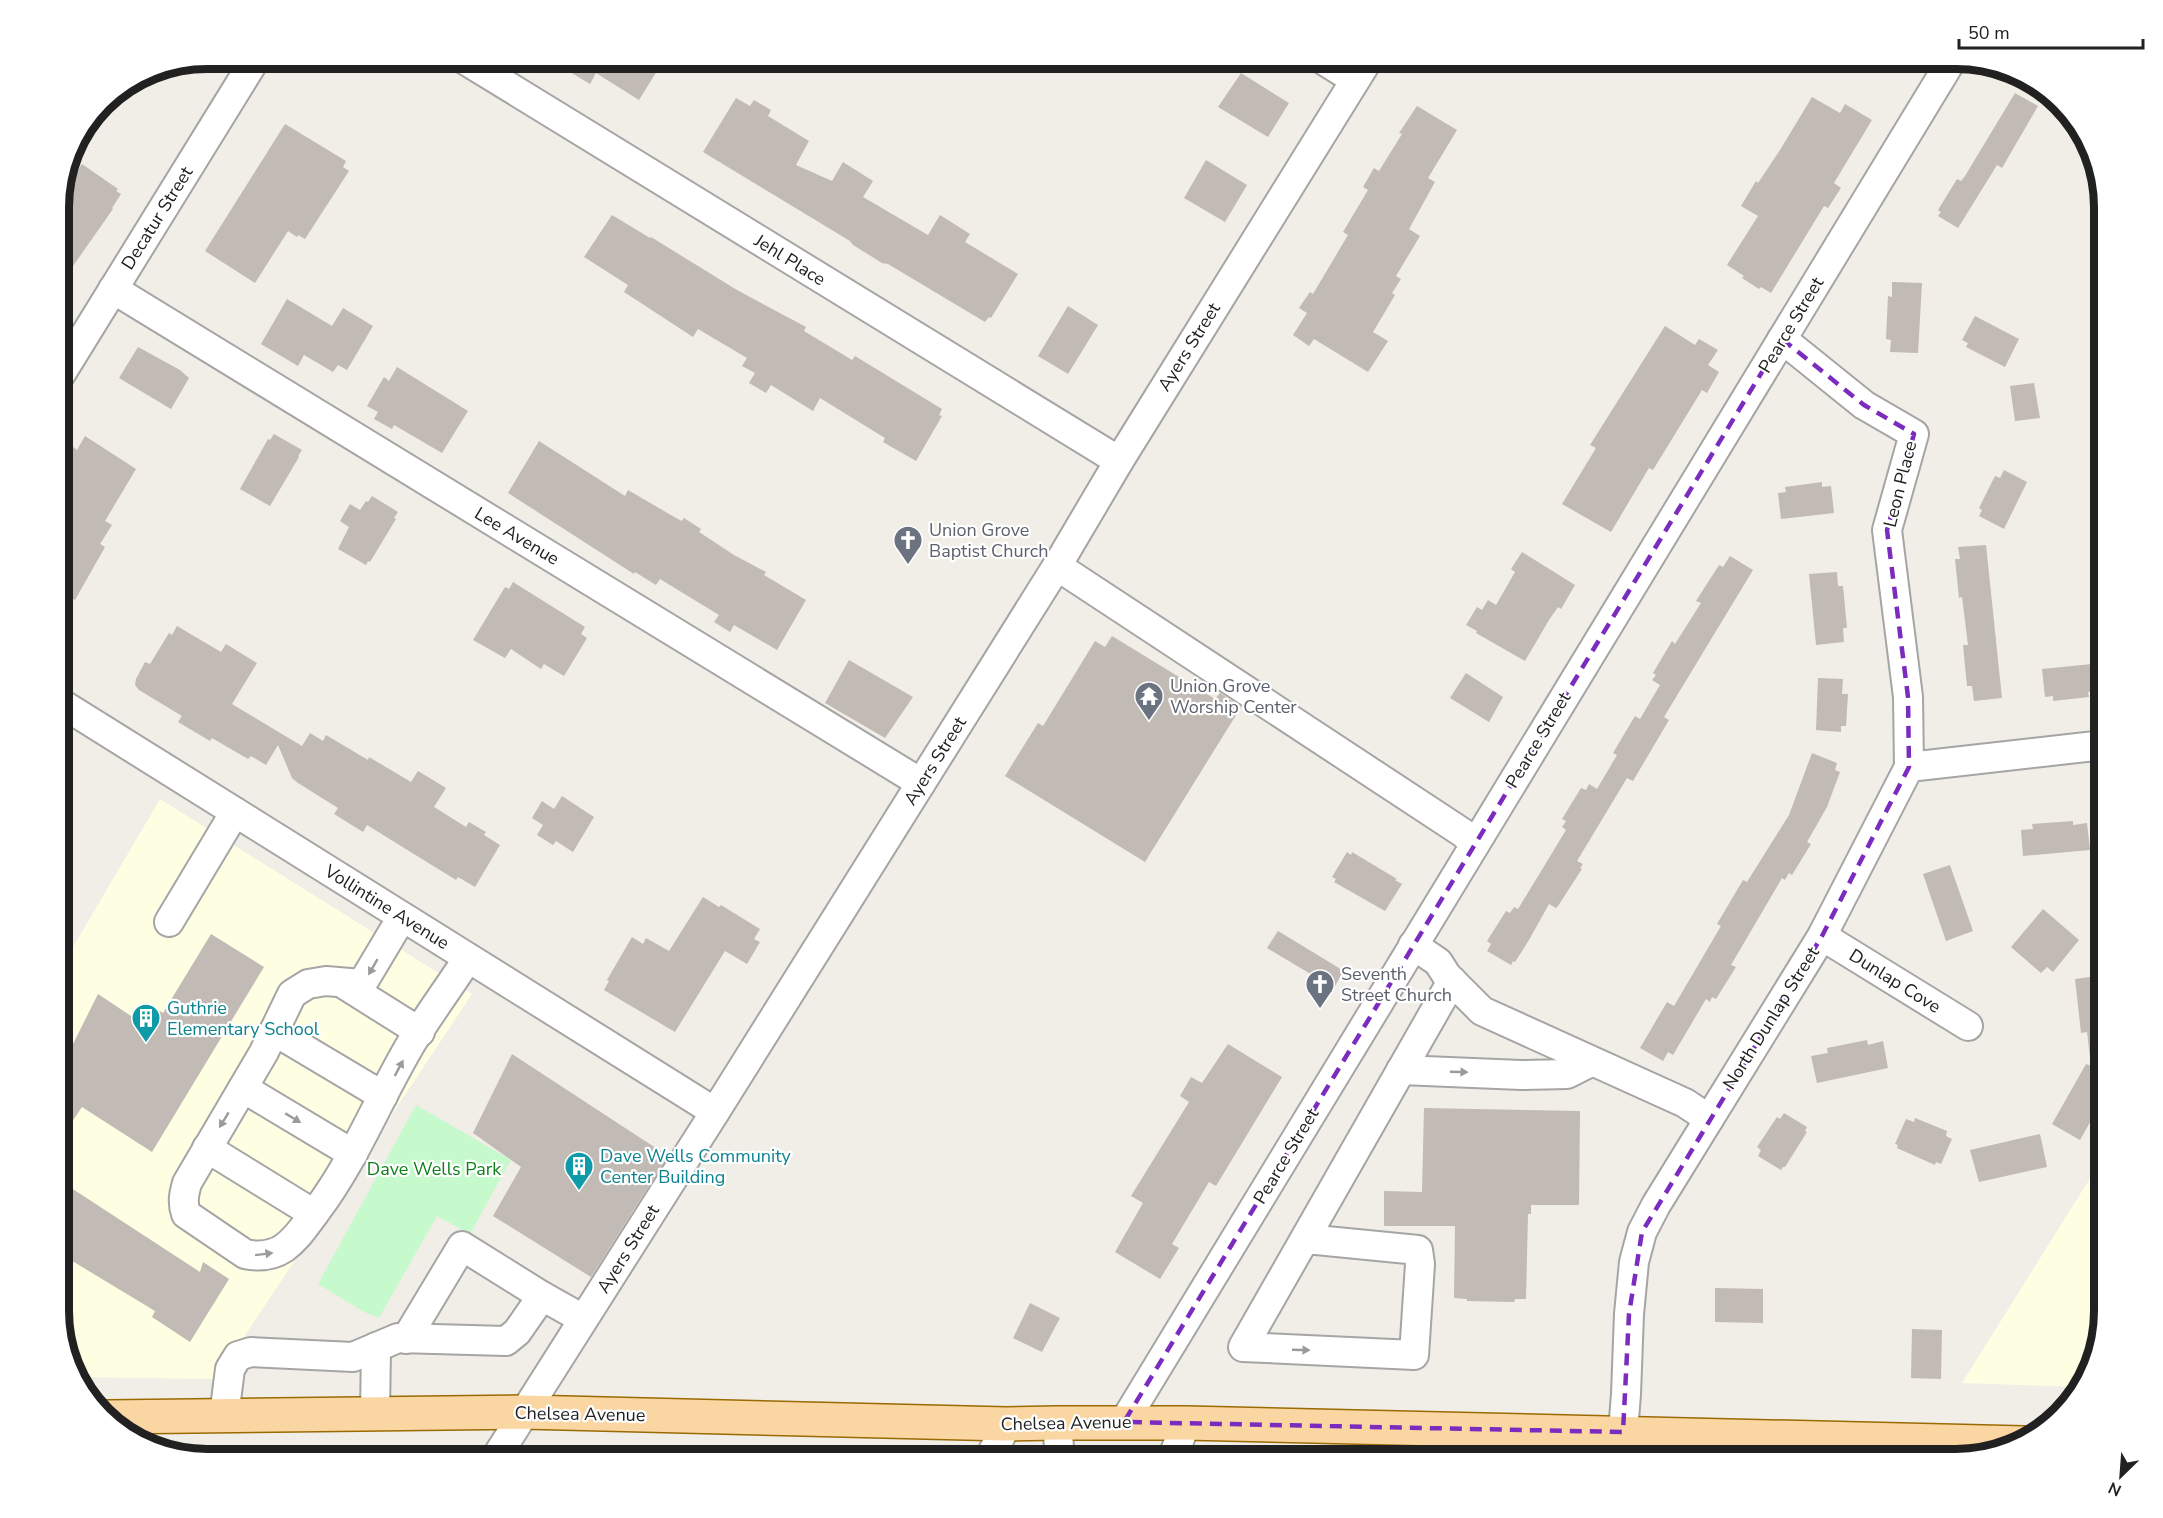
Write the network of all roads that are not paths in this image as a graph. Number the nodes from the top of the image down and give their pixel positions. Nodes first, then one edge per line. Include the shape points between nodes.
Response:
1 (249, 69) edge
2 (480, 69) edge
3 (1362, 69) edge
4 (1946, 69) edge
5 (112, 289) junction
6 (1782, 339) junction
7 (69, 360) edge
8 (1119, 461) junction
9 (1057, 566) junction
10 (69, 708) edge
11 (2094, 746) edge
12 (1909, 767) junction
13 (921, 783) junction
14 (235, 812) junction
15 (1475, 844) junction
16 (402, 917) junction
17 (169, 922) dead end
18 (1822, 936) junction
19 (1413, 945) junction
20 (468, 958) junction
21 (1452, 981) junction
22 (342, 983) junction
23 (1968, 1026) dead end
24 (274, 1031) junction
25 (420, 1032) junction
26 (1591, 1062) junction
27 (1401, 1070) junction
28 (243, 1088) junction
29 (384, 1096) junction
30 (715, 1112) junction
31 (1709, 1119) junction
32 (207, 1148) junction
33 (353, 1154) junction
34 (314, 1214) junction
35 (1306, 1239) junction
36 (542, 1296) junction
37 (584, 1319) junction
38 (406, 1339) junction
39 (376, 1347) junction
40 (524, 1412) junction
41 (375, 1414) junction
42 (224, 1416) junction
43 (118, 1417) edge
44 (1124, 1422) junction
45 (1057, 1423) junction
46 (1007, 1424) junction
47 (1186, 1424) junction
48 (1623, 1432) junction
49 (1997, 1442) edge
50 (502, 1449) edge
51 (994, 1449) edge
52 (1059, 1449) edge
53 (1177, 1449) edge
54 (1613, 1449) edge

1 - 5 street, Decatur Street
2 - 8 street, Jehl Place
3 - 8 street, Ayers Street
4 - 6 street, Pearce Street
5 - 7 street, Decatur Street
5 - 13 street, Lee Avenue
6 - 12 street, Leon Place via 1864,405 1914,434 1887,530 1908,697
6 - 15 street, Pearce Street
8 - 9 street, Ayers Street
9 - 13 street, Ayers Street
9 - 15 street
10 - 14 street, Vollintine Avenue
11 - 12 street
12 - 18 street, North Dunlap Street
13 - 30 street, Ayers Street
14 - 16 street, Vollintine Avenue
14 - 17 street
15 - 19 street, Pearce Street
16 - 20 street, Vollintine Avenue
16 -> 22 street via 362,984
18 - 23 street, Dunlap Cove
18 - 31 street, North Dunlap Street
19 - 21 street via 1438,962
19 - 44 street, Pearce Street
20 - 25 street
20 - 30 street, Vollintine Avenue
21 - 26 street via 1482,1011
21 - 27 street
22 - 24 street via 326,981 299,988 292,994
22 - 25 street
24 - 28 street
24 - 29 street
29 -> 25 street
27 -> 26 street via 1567,1074
26 - 31 street via 1685,1103
27 - 35 street
28 -> 32 street
28 -> 33 street
29 - 33 street
30 - 37 street, Ayers Street
31 - 48 street, North Dunlap Street via 1642,1232 1634,1262 1629,1314
32 - 34 street
32 -> 34 street via 187,1183 183,1206 186,1214 245,1254 270,1255 283,1248
33 - 34 street
35 -> 35 street via 1243,1347 1414,1355 1418,1250
36 - 37 street
36 - 38 street via 506,1341
36 - 38 street via 462,1246
37 - 40 street, Ayers Street
38 - 39 street via 398,1338
39 - 41 street
39 - 42 street via 353,1357 251,1352 238,1356 230,1369
40 - 41 main road, Chelsea Avenue
40 - 46 main road, Chelsea Avenue
40 - 50 street, Ayers Street
41 - 42 main road, Chelsea Avenue
42 - 43 main road, Chelsea Avenue
44 - 45 main road, Chelsea Avenue
44 - 47 main road, Chelsea Avenue
45 - 46 main road, Chelsea Avenue
45 - 52 street
46 - 51 street
47 - 48 main road, Chelsea Avenue
47 - 53 street
48 - 49 main road, Chelsea Avenue
48 - 54 street, North Dunlap Street

